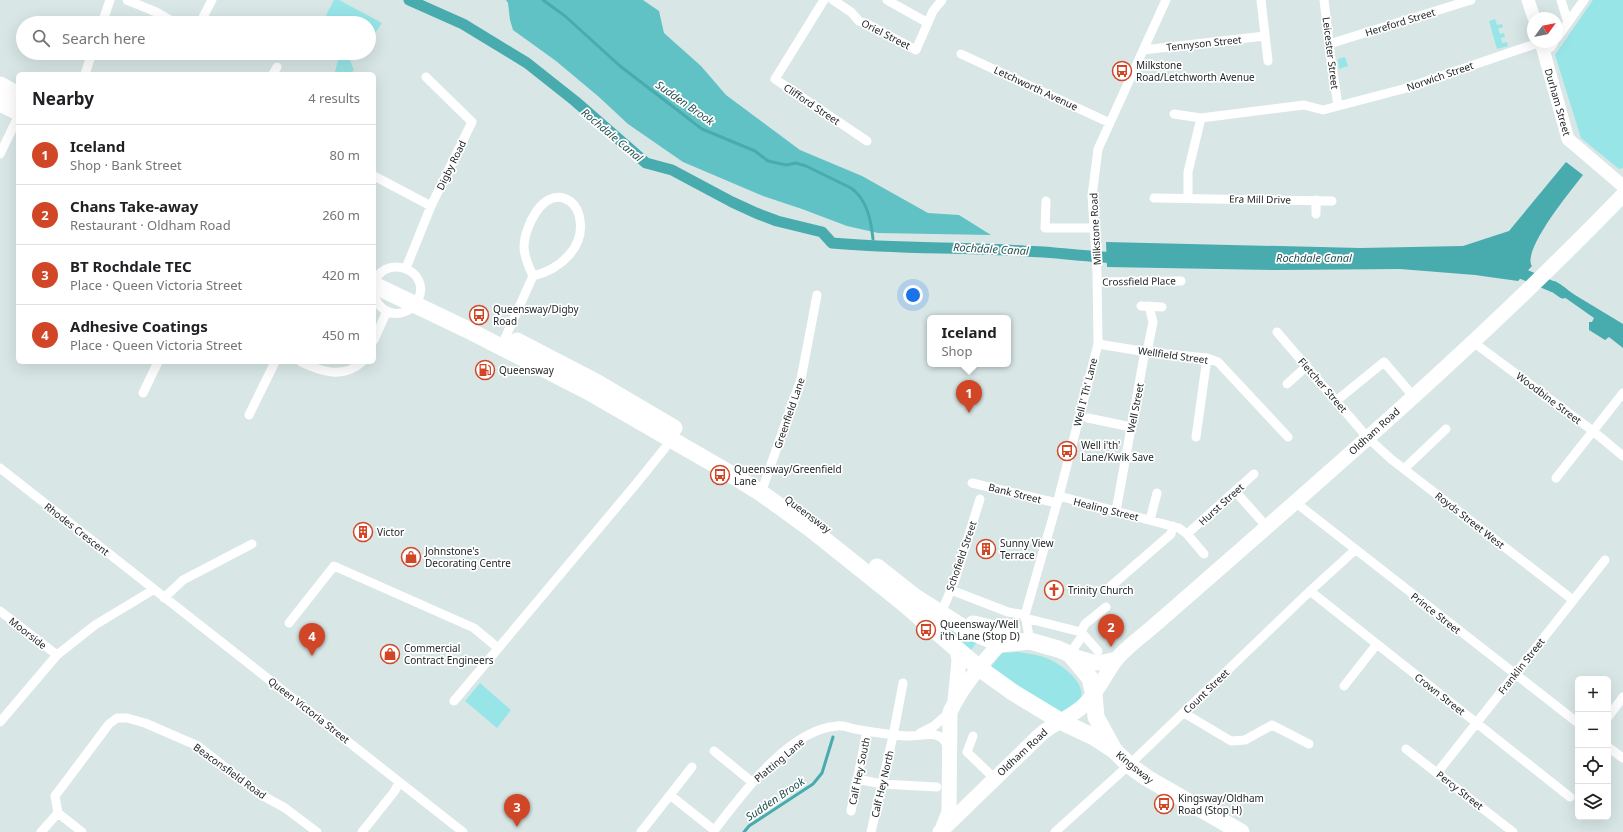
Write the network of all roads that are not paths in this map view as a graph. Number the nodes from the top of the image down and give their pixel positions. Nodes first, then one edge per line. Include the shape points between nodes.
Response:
1 (110, 0) edge
2 (127, 0) edge
3 (212, 0) edge
4 (824, 0) edge
5 (833, 0) edge
6 (887, 0) edge
7 (942, 0) edge
8 (1166, 0) edge
9 (1260, 0) edge
10 (1324, 0) edge
11 (1471, 0) edge
12 (1528, 0) edge
13 (1561, 0) edge
14 (1584, 0) edge
15 (1532, 12) edge
16 (104, 16) edge
17 (163, 16) edge
18 (204, 16) edge
19 (928, 23) junction
20 (1568, 23) junction
21 (1563, 30) edge
22 (1265, 36) junction
23 (1329, 44) junction
24 (1533, 48) edge
25 (1543, 48) edge
26 (1143, 50) junction
27 (961, 54) dead end
28 (90, 60) edge
29 (1268, 61) dead end
30 (87, 72) edge
31 (426, 77) dead end
32 (0, 85) edge
33 (16, 94) edge
34 (0, 103) edge
35 (1338, 106) junction
36 (16, 111) edge
37 (1174, 114) dead end
38 (1201, 118) junction
39 (16, 121) edge
40 (1110, 123) junction
41 (867, 141) dead end
42 (0, 154) edge
43 (376, 177) edge
44 (1623, 186) edge
45 (1623, 195) edge
46 (1154, 198) dead end
47 (1188, 198) junction
48 (1316, 200) junction
49 (1046, 201) dead end
50 (1332, 201) dead end
51 (431, 206) junction
52 (1316, 214) dead end
53 (1094, 228) junction
54 (406, 268) junction
55 (533, 276) junction
56 (376, 280) edge
57 (376, 281) edge
58 (1181, 281) dead end
59 (1098, 282) junction
60 (816, 295) dead end
61 (376, 299) edge
62 (418, 299) junction
63 (1162, 307) dead end
64 (387, 311) junction
65 (1277, 332) dead end
66 (376, 336) edge
67 (503, 341) junction
68 (1474, 342) junction
69 (1098, 344) junction
70 (1146, 352) junction
71 (1207, 358) junction
72 (157, 364) edge
73 (274, 364) edge
74 (306, 364) edge
75 (360, 364) edge
76 (1306, 366) junction
77 (1287, 384) dead end
78 (143, 393) dead end
79 (1623, 393) edge
80 (1413, 396) junction
81 (1336, 401) junction
82 (249, 416) dead end
83 (1088, 418) dead end
84 (1131, 427) junction
85 (1446, 429) dead end
86 (1593, 431) junction
87 (675, 435) junction
88 (1196, 437) dead end
89 (1288, 437) dead end
90 (1367, 438) junction
91 (1623, 456) edge
92 (0, 468) edge
93 (1404, 469) junction
94 (1254, 474) dead end
95 (1556, 478) dead end
96 (972, 483) dead end
97 (763, 488) junction
98 (1235, 491) junction
99 (1157, 493) dead end
100 (980, 499) dead end
101 (1058, 500) junction
102 (1295, 502) junction
103 (1116, 511) junction
104 (1150, 520) junction
105 (1173, 526) junction
106 (1267, 527) junction
107 (1187, 534) junction
108 (252, 544) dead end
109 (1355, 550) junction
110 (1204, 554) dead end
111 (1605, 560) dead end
112 (1111, 586) dead end
113 (153, 590) junction
114 (951, 590) junction
115 (1310, 591) junction
116 (164, 598) junction
117 (1573, 600) junction
118 (1106, 607) dead end
119 (0, 611) edge
120 (941, 613) junction
121 (1021, 620) junction
122 (289, 623) dead end
123 (1081, 632) junction
124 (1030, 641) junction
125 (1000, 644) junction
126 (1377, 644) junction
127 (498, 648) junction
128 (957, 649) junction
129 (1098, 651) dead end
130 (56, 655) junction
131 (1071, 655) junction
132 (1117, 659) junction
133 (979, 668) junction
134 (1515, 674) junction
135 (903, 682) dead end
136 (1344, 686) dead end
137 (1094, 696) junction
138 (1623, 697) edge
139 (454, 701) dead end
140 (953, 707) junction
141 (1184, 713) junction
142 (1611, 713) edge
143 (1575, 721) edge
144 (0, 722) edge
145 (1062, 722) junction
146 (1477, 723) junction
147 (867, 731) junction
148 (893, 736) junction
149 (911, 736) junction
150 (973, 736) dead end
151 (1309, 744) dead end
152 (1609, 748) edge
153 (1406, 749) dead end
154 (1114, 750) junction
155 (714, 751) dead end
156 (949, 752) junction
157 (1623, 758) edge
158 (1130, 765) junction
159 (692, 767) dead end
160 (1437, 773) junction
161 (994, 778) junction
162 (858, 779) junction
163 (752, 782) junction
164 (399, 783) junction
165 (882, 784) junction
166 (944, 786) junction
167 (983, 789) junction
168 (670, 795) junction
169 (1570, 797) dead end
170 (851, 811) dead end
171 (58, 813) junction
172 (713, 831) edge
173 (941, 831) edge
174 (41, 832) edge
175 (82, 832) edge
176 (317, 832) edge
177 (362, 832) edge
178 (463, 832) edge
179 (641, 832) edge
180 (870, 832) edge
181 (1055, 832) edge
182 (1240, 832) edge
183 (1513, 832) edge

1 - 16 street
2 - 17 street
3 - 18 street
4 - 41 street, Clifford Street via 775,79
5 - 19 street, Oriel Street via 859,21 916,50
6 - 19 street
7 - 19 street
8 - 26 street, Milkstone Road
9 - 22 street
10 - 23 street, Leicester Street
11 - 23 street, Hereford Street
12 - 15 main road
13 - 20 street
14 - 20 street
20 - 21 street
22 - 26 street, Tennyson Street
22 - 29 street
23 - 35 street, Leicester Street
24 - 35 street, Norwich Street via 1403,89
25 - 44 main road, Durham Street via 1568,139
26 - 40 street, Milkstone Road
27 - 40 street, Letchworth Avenue
28 - 30 street
31 - 51 street, Digby Road via 472,122
32 - 33 highway
34 - 36 highway
35 - 38 street via 1323,110 1297,106
37 - 38 street
38 - 47 street via 1188,172
39 - 42 street
40 - 53 street, Milkstone Road via 1098,149 1092,196
43 - 51 street
45 - 68 main road, Oldham Road
46 - 47 street, Era Mill Drive
47 - 48 street, Era Mill Drive
48 - 50 street, Era Mill Drive
48 - 52 street
49 - 53 street via 1045,228
51 - 54 street, Digby Road
53 - 59 street, Milkstone Road
54 - 56 street via 387,269
54 - 62 street via 419,283
55 - 55 street via 544,273 564,261 577,243 580,221 574,204 568,199 552,198 539,208 529,223 524,248
55 - 67 street
57 - 62 highway, Queensway
58 - 59 street, Crossfield Place
59 - 69 street, Well I' Th' Lane
60 - 97 street, Greenfield Lane via 801,379
61 - 64 street
62 - 64 street via 406,312 399,314
62 - 67 highway, Queensway
63 - 70 street, Well Street via 1145,306 1152,322
64 - 66 street
65 - 76 street, Fletcher Street
67 - 87 highway, Queensway via 589,392
68 - 80 main road, Oldham Road
68 - 86 street, Woodbine Street
69 - 70 street, Wellfield Street
69 - 101 street, Well I' Th' Lane
70 - 71 street, Wellfield Street
70 - 84 street, Well Street
71 - 88 street
71 - 89 street, Wellfield Street via 1226,363
72 - 78 street
73 - 82 street
74 - 75 street via 330,373 341,373
76 - 77 street
76 - 81 street, Fletcher Street
79 - 86 street
80 - 81 street via 1384,362
80 - 90 main road, Oldham Road
81 - 90 street, Fletcher Street
83 - 84 street
84 - 103 street, Well Street
85 - 93 street
86 - 91 street, Woodbine Street
86 - 95 street
87 - 97 highway, Queensway
87 - 127 street
90 - 93 street, Royds Street West
90 - 102 main road, Oldham Road
92 - 113 street, Rhodes Crescent
93 - 117 street, Royds Street West
94 - 98 street, Hurst Street
96 - 101 street, Bank Street
97 - 120 highway, Queensway via 820,522 915,597
97 - 128 highway, Queensway
98 - 106 street
98 - 107 street, Hurst Street
99 - 104 street, Healing Street
100 - 114 street, Schofield Street
101 - 103 street, Healing Street
101 - 121 street, Well I' Th' Lane
102 - 106 main road, Oldham Road
102 - 109 street, Prince Street
103 - 104 street, Healing Street
104 - 105 street
105 - 107 street
105 - 112 street via 1171,534
106 - 132 main road, Oldham Road
107 - 110 street
108 - 116 street via 183,580
109 - 115 street, Count Street
109 - 134 street, Prince Street
111 - 117 street, Franklin Street
113 - 116 street, Queen Victoria Street
113 - 130 street via 95,625
114 - 120 street, Schofield Street
114 - 121 street via 1008,612
115 - 126 street, Crown Street
115 - 141 street, Count Street
116 - 164 street, Queen Victoria Street
117 - 134 street, Franklin Street
118 - 123 street via 1086,624
119 - 130 street, Moorside
120 - 121 highway via 995,629
120 - 125 highway, Queensway via 967,630
121 - 123 street
121 - 124 street, Well I' Th' Lane
121 - 125 street, Well I' Th' Lane
122 - 127 street via 334,566 474,628
123 - 129 street
123 - 131 street
124 - 125 highway, Queensway
124 - 131 highway, Queensway via 1058,648
125 - 133 main road, Well I' Th' Lane
126 - 136 street
126 - 146 street, Crown Street
127 - 139 street
128 - 133 highway, Queensway
128 - 140 main road via 959,660
130 - 144 street
131 - 132 main road via 1097,663
131 - 137 highway, Queensway via 1090,678
132 - 137 main road, Oldham Road
133 - 140 main road, Well I' Th' Lane
133 - 145 highway, Queensway
134 - 143 street, Prince Street
134 - 146 street, Franklin Street
135 - 148 street, Calf Hey North
137 - 145 main road, Oldham Road
137 - 154 highway, Kingsway via 1096,717
138 - 142 street
140 - 149 street, Well I' Th' Lane via 934,726
140 - 156 main road
141 - 151 street via 1231,741 1245,740 1272,725
141 - 158 street, Count Street
145 - 154 highway, Kingsway
145 - 161 main road, Oldham Road via 1050,726
146 - 160 street, Franklin Street
146 - 169 street, Crown Street
147 - 148 street, Well I' Th' Lane
147 - 162 street, Calf Hey South
147 - 163 street, Platting Lane via 838,726 816,731 787,750
148 - 149 street, Well I' Th' Lane
148 - 165 street, Calf Hey North
149 - 156 street, Well I' Th' Lane via 940,736 946,742
150 - 161 street via 967,752
152 - 157 street
153 - 160 street, Percy Street
154 - 158 highway, Kingsway
155 - 163 street
156 - 166 main road, Oldham Road
158 - 181 street, Count Street
158 - 182 highway, Kingsway via 1163,788
159 - 168 street
160 - 183 street, Percy Street
161 - 167 main road, Oldham Road
162 - 165 street
162 - 170 street, Calf Hey South
163 - 172 street, Platting Lane
164 - 177 street
164 - 178 street, Queen Victoria Street
165 - 166 street
165 - 180 street, Calf Hey North
166 - 167 main road via 964,793
166 - 173 main road, Oldham Road via 949,812
167 - 173 main road, Oldham Road
168 - 172 street
168 - 179 street
171 - 174 street
171 - 175 street
171 - 176 street, Beaconsfield Road via 55,796 109,724 117,718 127,718 198,746 258,793 285,808

